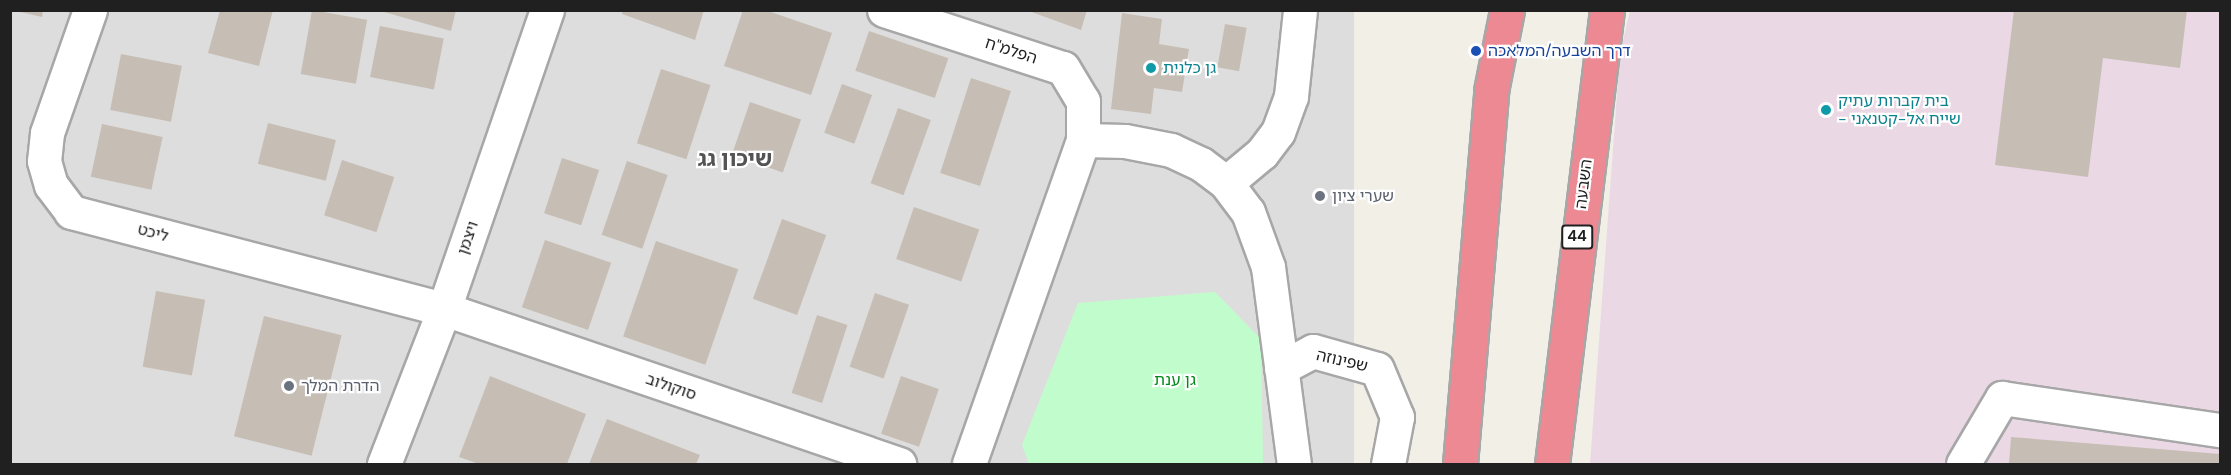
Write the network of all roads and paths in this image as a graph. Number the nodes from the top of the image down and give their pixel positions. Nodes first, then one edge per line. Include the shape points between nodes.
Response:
1 (90, 10) edge
2 (547, 10) edge
3 (884, 10) edge
4 (1300, 10) edge
5 (1507, 10) edge
6 (1607, 10) edge
7 (1083, 140) junction
8 (1226, 183) junction
9 (444, 309) junction
10 (1281, 368) junction
11 (2220, 430) edge
12 (384, 465) edge
13 (898, 465) edge
14 (969, 465) edge
15 (1294, 465) edge
16 (1388, 465) edge
17 (1460, 465) edge
18 (1552, 465) edge
19 (1963, 465) edge

1 - 9 street, ליכט via 47,133 44,161 51,186 71,212
2 - 9 street, ויצמן
3 - 7 street, הפלמ"ח via 1063,68 1083,101
4 - 8 street via 1291,96 1278,132 1262,153
5 - 17 highway via 1491,91
6 - 18 highway, השבעה / 44
7 - 8 street via 1125,141 1171,150
7 - 14 street, הפלמ"ח
8 - 10 street via 1248,212 1268,267
9 - 12 street, ויצמן
9 - 13 street, סוקולוב
10 - 15 street
10 - 16 street, שפינוזה via 1313,351 1377,369 1397,417
11 - 19 street via 2002,398

